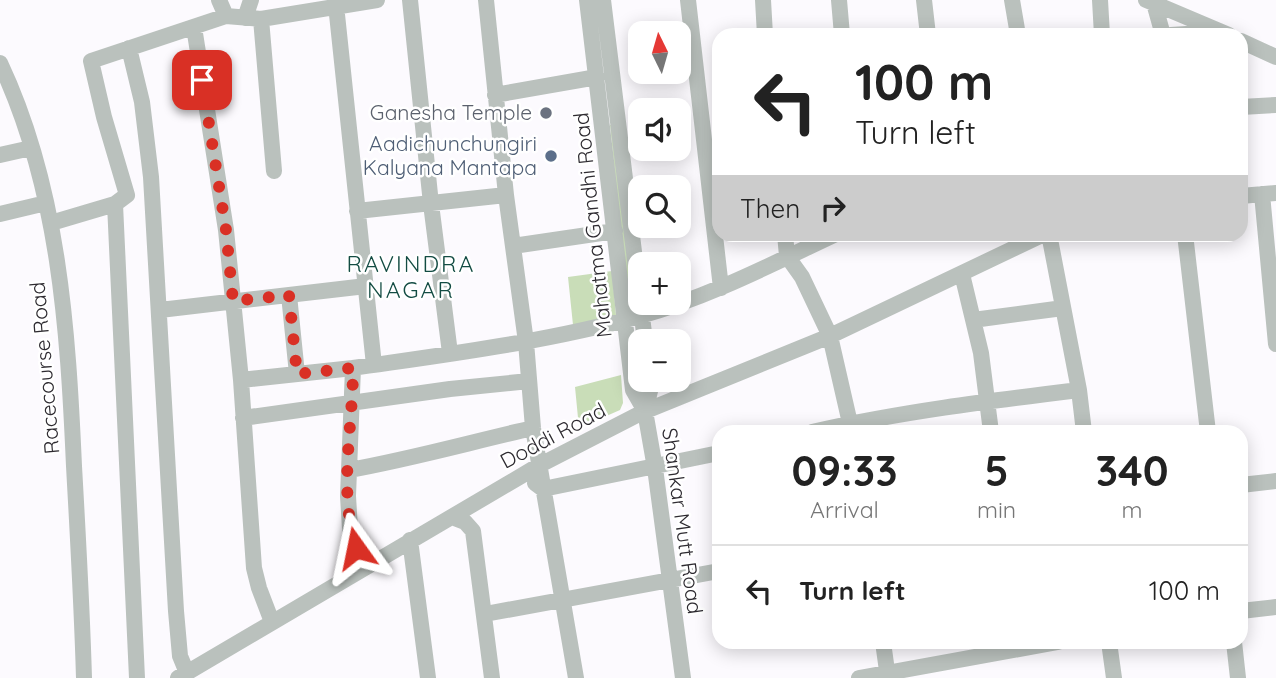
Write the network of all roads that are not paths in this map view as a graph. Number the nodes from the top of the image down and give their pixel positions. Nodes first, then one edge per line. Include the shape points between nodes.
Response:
1 (219, 0) edge
2 (251, 0) edge
3 (377, 0) edge
4 (411, 0) edge
5 (486, 0) edge
6 (587, 0) edge
7 (603, 0) edge
8 (688, 0) edge
9 (763, 0) edge
10 (839, 0) edge
11 (924, 0) edge
12 (1012, 0) edge
13 (1100, 0) edge
14 (1152, 1) edge
15 (336, 5) junction
16 (226, 16) junction
17 (253, 18) junction
18 (194, 27) junction
19 (765, 28) edge
20 (841, 28) edge
21 (927, 28) edge
22 (1017, 28) edge
23 (1102, 28) edge
24 (1161, 28) edge
25 (1214, 28) edge
26 (1248, 44) edge
27 (129, 48) junction
28 (1276, 57) edge
29 (0, 63) edge
30 (597, 77) junction
31 (495, 95) junction
32 (7, 96) edge
33 (1276, 105) edge
34 (1248, 107) edge
35 (610, 120) junction
36 (31, 148) junction
37 (0, 155) edge
38 (712, 157) edge
39 (274, 171) dead end
40 (151, 177) junction
41 (1269, 194) edge
42 (506, 195) junction
43 (1248, 196) edge
44 (121, 200) junction
45 (46, 203) junction
46 (431, 204) junction
47 (357, 211) junction
48 (0, 214) edge
49 (51, 223) junction
50 (615, 231) junction
51 (718, 242) edge
52 (786, 242) edge
53 (819, 242) edge
54 (1029, 242) edge
55 (1048, 242) edge
56 (1186, 242) edge
57 (513, 246) junction
58 (787, 257) junction
59 (962, 274) junction
60 (366, 286) junction
61 (721, 288) junction
62 (289, 295) junction
63 (233, 301) junction
64 (1063, 308) junction
65 (160, 310) junction
66 (641, 316) junction
67 (624, 320) junction
68 (973, 320) junction
69 (643, 329) edge
70 (830, 336) junction
71 (526, 342) junction
72 (1276, 344) edge
73 (450, 353) junction
74 (374, 365) junction
75 (353, 368) junction
76 (297, 374) junction
77 (241, 380) junction
78 (529, 381) junction
79 (1079, 390) junction
80 (650, 392) edge
81 (986, 401) junction
82 (353, 402) junction
83 (645, 411) junction
84 (243, 418) junction
85 (851, 425) edge
86 (867, 425) edge
87 (990, 425) edge
88 (1083, 425) edge
89 (1207, 425) edge
90 (533, 428) junction
91 (712, 455) edge
92 (655, 468) junction
93 (531, 470) junction
94 (349, 471) junction
95 (1276, 481) edge
96 (1248, 484) edge
97 (543, 489) junction
98 (452, 517) junction
99 (410, 540) junction
100 (363, 567) junction
101 (712, 572) edge
102 (670, 579) junction
103 (561, 599) junction
104 (1276, 607) edge
105 (1248, 610) edge
106 (485, 614) junction
107 (272, 622) junction
108 (884, 649) edge
109 (1007, 649) edge
110 (1110, 649) edge
111 (1235, 649) edge
112 (888, 675) edge
113 (182, 676) edge
114 (83, 678) edge
115 (137, 678) edge
116 (428, 678) edge
117 (492, 678) edge
118 (576, 678) edge
119 (683, 678) edge
120 (859, 678) edge
121 (1114, 678) edge
122 (1238, 678) edge

1 - 16 street
2 - 17 street
3 - 15 street
4 - 46 street
5 - 31 street
6 - 30 street, Mahatma Gandhi Road
7 - 35 street, Mahatma Gandhi Road
8 - 38 street
9 - 19 street
10 - 20 street
11 - 21 street
12 - 22 street
13 - 23 street
14 - 24 street
14 - 25 street
15 - 17 street
15 - 47 street
16 - 17 street
16 - 18 street
17 - 39 street
18 - 27 street
18 - 63 street
26 - 28 street
27 - 40 street via 142,102
27 - 44 street via 91,61
29 - 32 street, Racecourse Road
30 - 31 street
30 - 35 street, Mahatma Gandhi Road
31 - 42 street
32 - 36 street, Racecourse Road
33 - 34 street
35 - 50 street, Mahatma Gandhi Road
35 - 66 street, Mahatma Gandhi Road
36 - 37 street
36 - 45 street, Racecourse Road
40 - 44 street
40 - 65 street
41 - 43 street
41 - 72 street
42 - 46 street
42 - 57 street
44 - 49 street
44 - 115 street
45 - 48 street
45 - 49 street, Racecourse Road
46 - 47 street
46 - 73 street
47 - 60 street
49 - 114 street, Racecourse Road via 68,340
50 - 57 street
50 - 67 street, Mahatma Gandhi Road
51 - 61 street
52 - 58 street
53 - 58 street
54 - 59 street, Doddi Road
55 - 64 street
56 - 89 street
57 - 71 street
58 - 61 street
58 - 70 street via 802,277
59 - 68 street
59 - 70 street, Doddi Road
60 - 62 street
60 - 74 street
61 - 66 street
62 - 63 street
62 - 76 street
63 - 65 street
63 - 77 street
64 - 68 street
64 - 79 street
65 - 113 street
66 - 67 street
66 - 69 street, Mahatma Gandhi Road
67 - 71 street
67 - 83 street, Mahatma Gandhi Road via 632,390
68 - 81 street
70 - 83 street, Doddi Road
70 - 85 street
71 - 73 street
71 - 78 street
73 - 74 street
74 - 75 street
75 - 76 street
75 - 82 street
76 - 77 street
77 - 84 street
78 - 82 street
78 - 90 street
79 - 81 street
79 - 88 street
80 - 83 street
81 - 86 street
81 - 87 street
82 - 84 street
82 - 94 street
83 - 92 street, Shankar Mutt Road
83 - 93 street, Doddi Road
84 - 107 street via 254,568
90 - 93 street
90 - 94 street
91 - 92 street
92 - 97 street
92 - 102 street, Shankar Mutt Road
93 - 97 street
93 - 98 street, Doddi Road
94 - 100 street via 350,529
95 - 96 street
97 - 103 street
98 - 99 street, Doddi Road
98 - 106 street via 473,531
99 - 100 street, Doddi Road
99 - 116 street
100 - 107 street, Doddi Road
101 - 102 street
102 - 103 street
102 - 119 street, Shankar Mutt Road
103 - 106 street
103 - 118 street
104 - 105 street
106 - 117 street
107 - 113 street, Doddi Road
108 - 112 street
109 - 112 street
110 - 121 street
111 - 122 street
112 - 120 street

